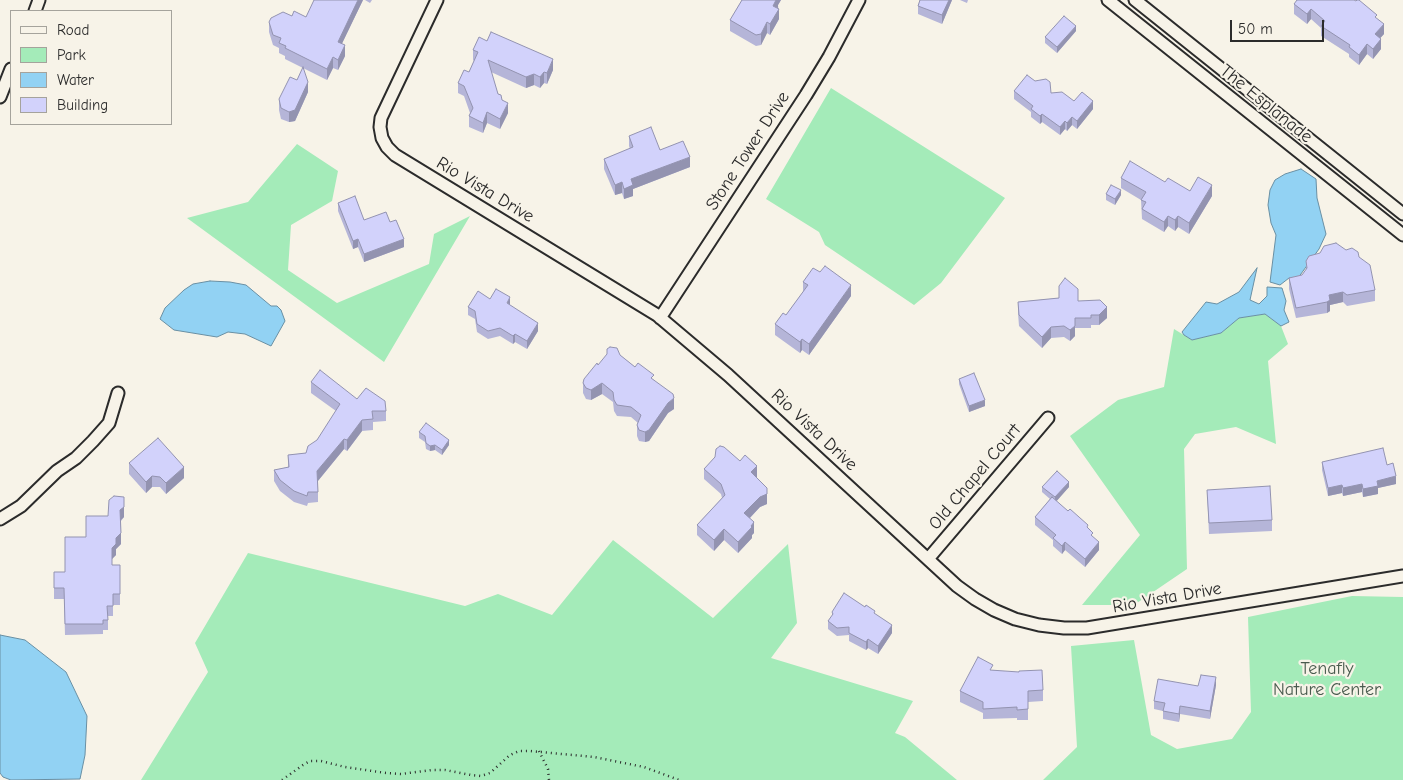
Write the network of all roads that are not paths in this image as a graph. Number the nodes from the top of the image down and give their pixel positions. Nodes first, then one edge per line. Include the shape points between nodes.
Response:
1 (436, 0) edge
2 (859, 0) edge
3 (1108, 0) edge
4 (1135, 0) edge
5 (10, 72) edge
6 (0, 97) edge
7 (1403, 214) edge
8 (1403, 235) edge
9 (660, 318) junction
10 (118, 393) dead end
11 (1048, 418) dead end
12 (0, 519) edge
13 (928, 559) junction
14 (1403, 576) edge

1 - 9 street, Rio Vista Drive via 381,118 382,138 387,147 395,155
2 - 9 street, Stone Tower Drive via 806,95
3 - 8 street, The Esplanade
4 - 7 street, The Esplanade
5 - 6 street
9 - 13 street, Rio Vista Drive via 797,437
10 - 12 street via 110,423 76,458 57,471 21,506
11 - 13 street, Old Chapel Court
13 - 14 street, Rio Vista Drive via 957,586 994,610 1014,619 1064,628 1104,626

